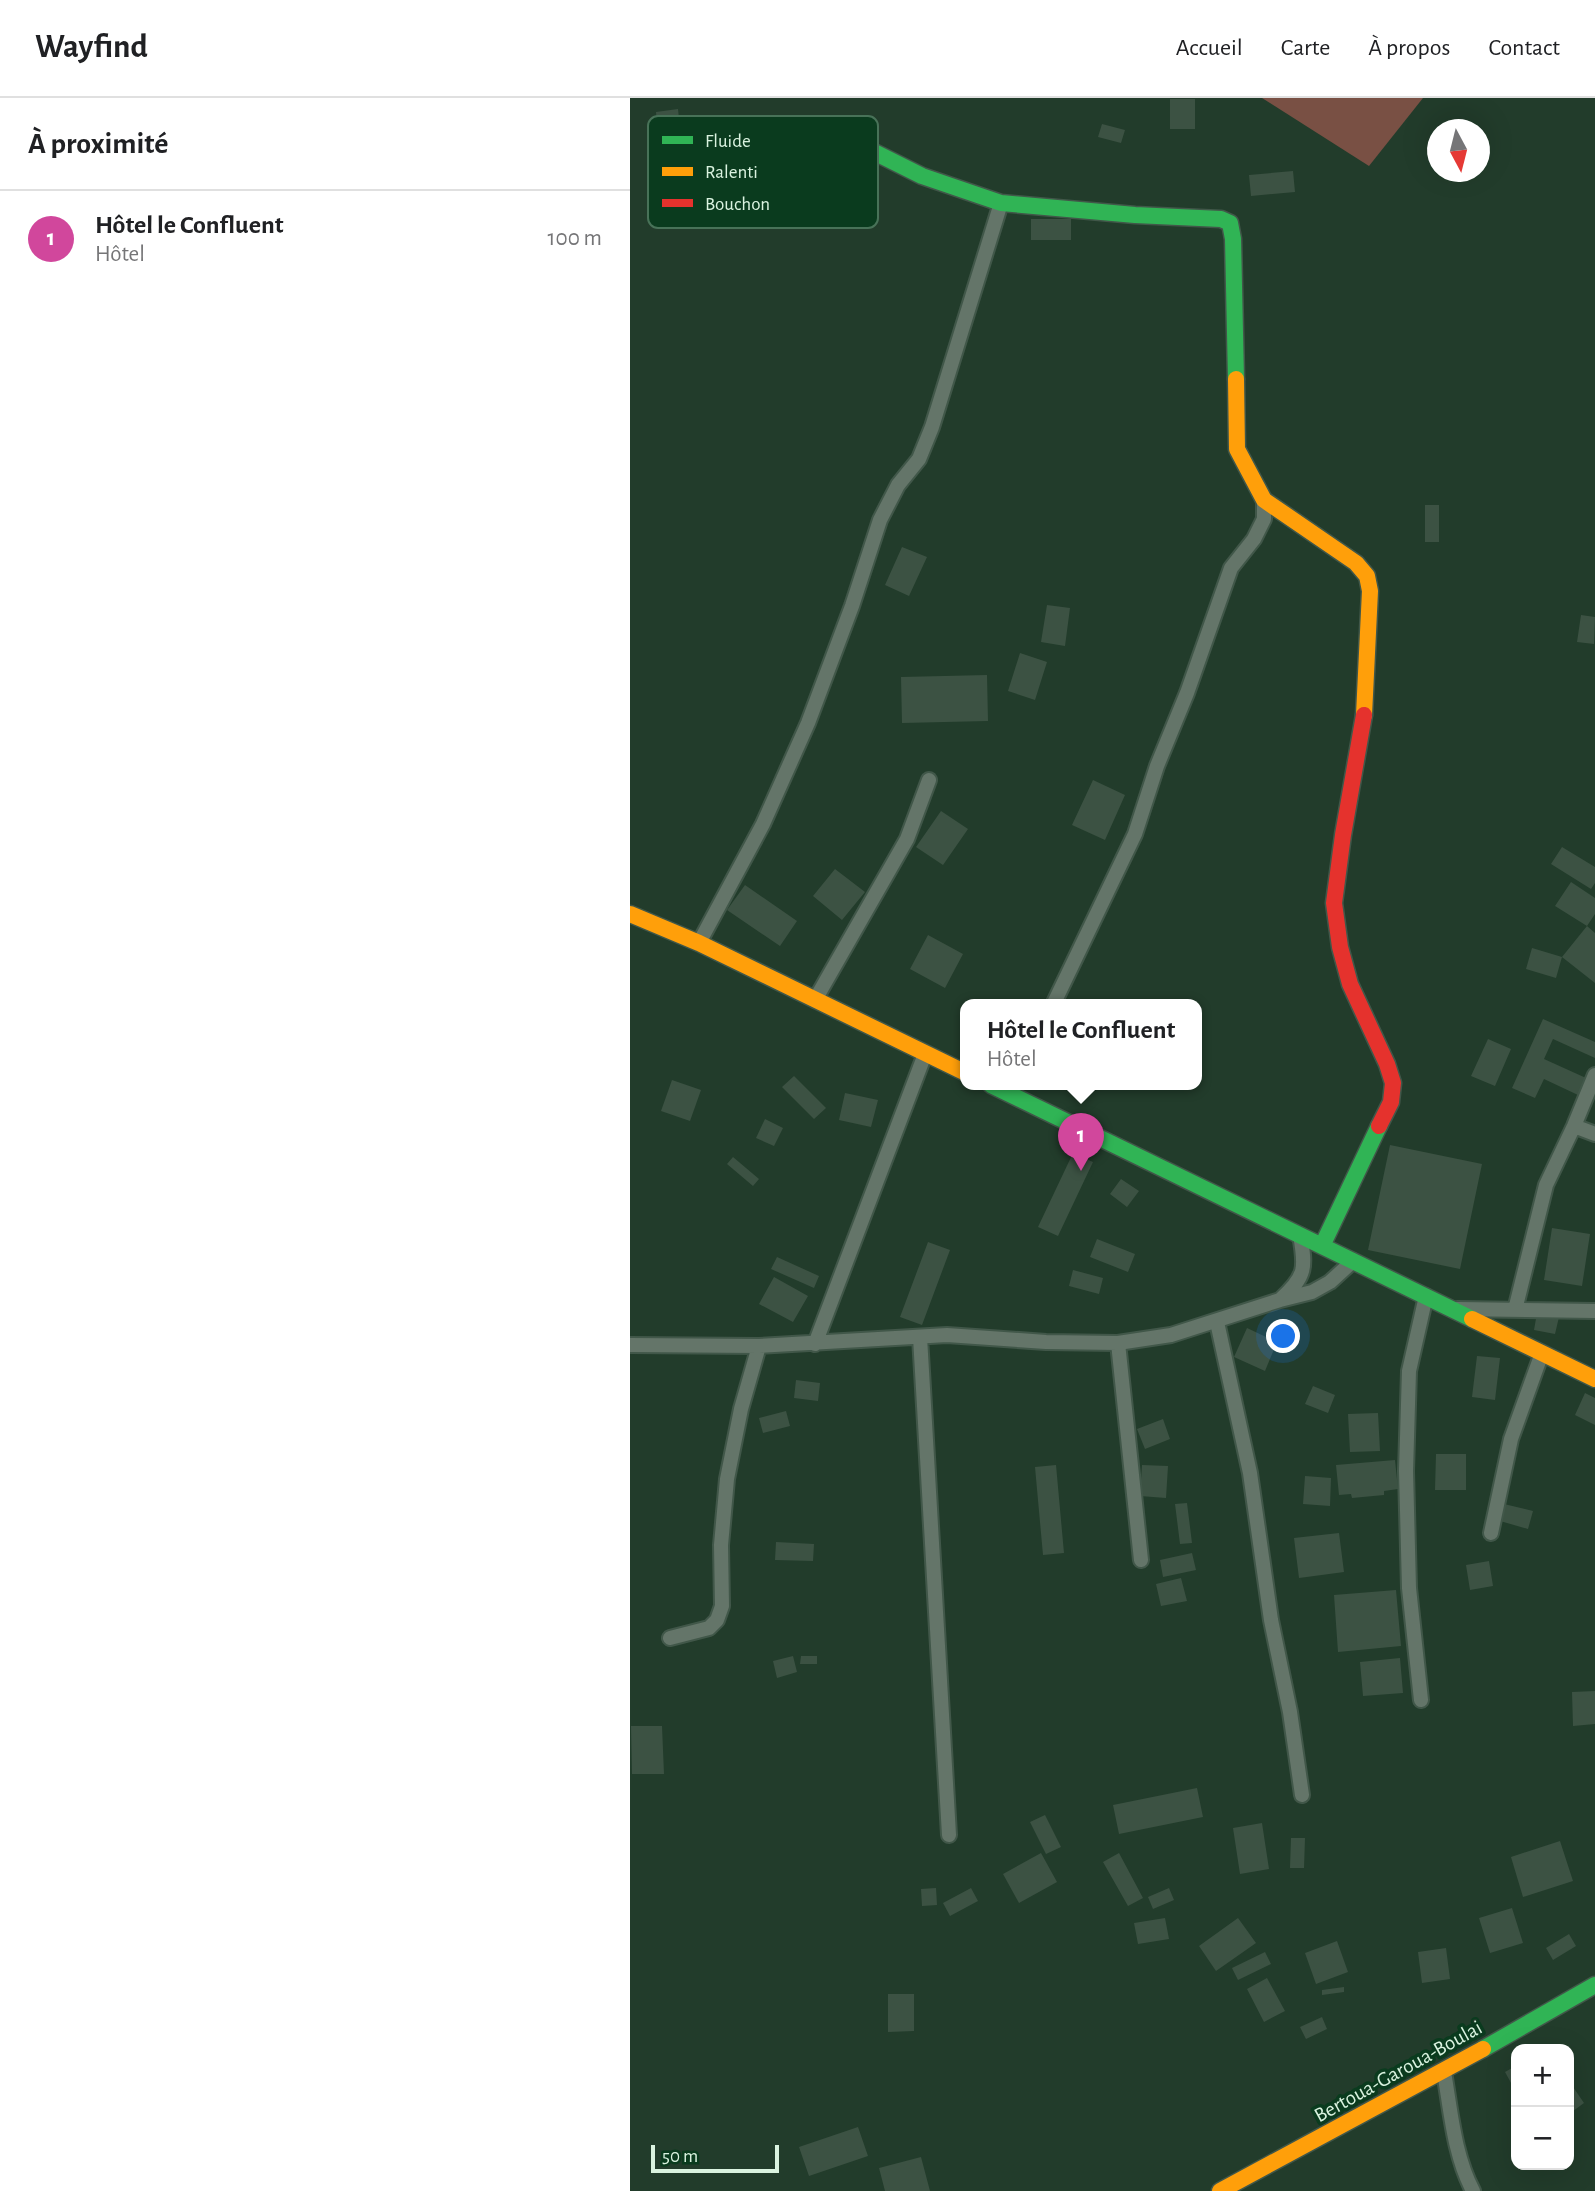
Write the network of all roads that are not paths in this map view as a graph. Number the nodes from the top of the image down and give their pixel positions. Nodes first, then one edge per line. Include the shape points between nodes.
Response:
1 (878, 154) edge
2 (1001, 203) junction
3 (1264, 500) junction
4 (929, 780) dead end
5 (630, 914) edge
6 (699, 943) junction
7 (1056, 999) edge
8 (815, 1000) junction
9 (925, 1054) junction
10 (960, 1071) edge
11 (1595, 1075) edge
12 (1012, 1090) edge
13 (1574, 1126) junction
14 (1595, 1134) edge
15 (1300, 1235) junction
16 (1322, 1246) junction
17 (1353, 1261) junction
18 (1426, 1296) junction
19 (1280, 1300) junction
20 (1452, 1309) junction
21 (1515, 1310) junction
22 (1595, 1311) edge
23 (1217, 1321) junction
24 (920, 1337) junction
25 (1118, 1343) junction
26 (815, 1344) junction
27 (630, 1345) edge
28 (760, 1346) junction
29 (1542, 1353) junction
30 (1595, 1379) edge
31 (1490, 1533) dead end
32 (1141, 1560) dead end
33 (670, 1638) dead end
34 (1422, 1700) dead end
35 (1302, 1795) dead end
36 (949, 1835) dead end
37 (1595, 1985) edge
38 (1444, 2072) junction
39 (1220, 2191) edge
40 (1473, 2191) edge

1 - 2 main road via 922,176
2 - 3 main road via 1230,223 1237,449
2 - 6 street via 919,459 898,485 880,520 808,723 763,824
3 - 7 street via 1264,519 1231,568 1135,834
3 - 16 main road via 1356,563 1367,576 1370,591 1366,703 1334,903 1350,984 1393,1083 1391,1102
4 - 8 street via 907,839
5 - 6 main road
6 - 8 main road
8 - 9 main road
9 - 10 main road
9 - 26 street
11 - 13 street
12 - 15 main road
13 - 14 street
13 - 21 street via 1546,1185
15 - 16 main road
15 - 19 street via 1302,1271 1298,1283
16 - 17 main road
17 - 18 main road
17 - 19 street via 1312,1292
18 - 20 main road
18 - 34 street via 1409,1371 1406,1471 1409,1588
19 - 23 street
20 - 21 street
20 - 29 main road
21 - 22 street
23 - 25 street via 1171,1335
23 - 35 street via 1251,1473
24 - 25 street via 976,1335
24 - 26 street
24 - 36 street
25 - 32 street
26 - 28 street
27 - 28 street
28 - 33 street via 727,1479 722,1606 709,1628
29 - 30 main road
29 - 31 street via 1511,1439
37 - 38 main road, Bertoua-Garoua-Boulai
38 - 39 main road, Bertoua-Garoua-Boulai
38 - 40 street via 1457,2148

